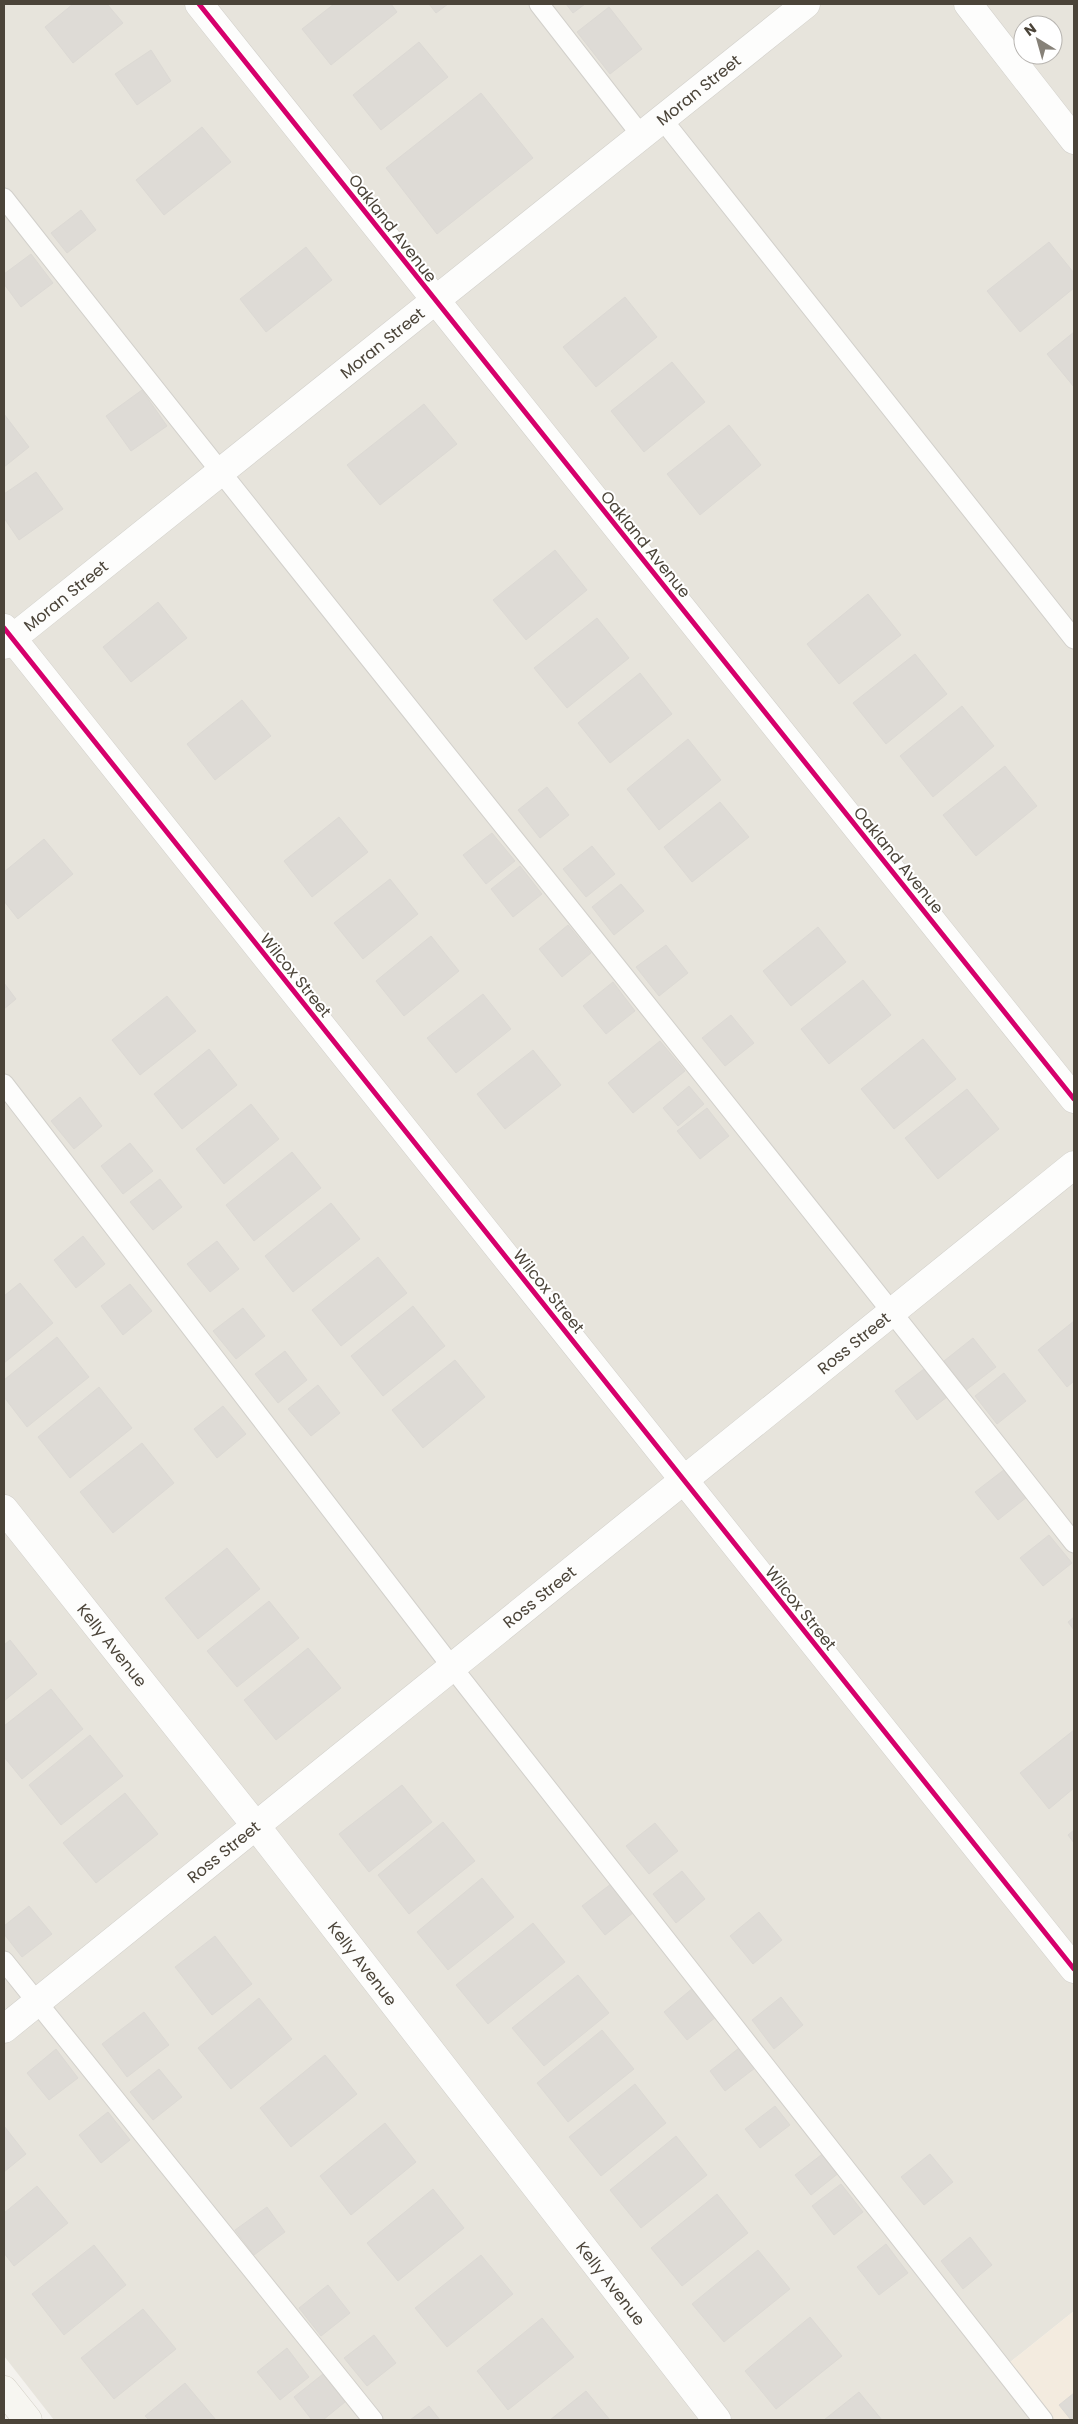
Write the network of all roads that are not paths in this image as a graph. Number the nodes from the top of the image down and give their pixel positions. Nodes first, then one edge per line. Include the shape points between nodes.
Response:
1 (199, 4) edge
2 (539, 4) edge
3 (806, 4) edge
4 (968, 4) edge
5 (652, 127) junction
6 (1074, 140) edge
7 (4, 198) edge
8 (435, 301) junction
9 (220, 473) junction
10 (6, 637) edge
11 (1074, 639) edge
12 (4, 1084) edge
13 (1074, 1099) edge
14 (1074, 1165) edge
15 (893, 1312) junction
16 (684, 1480) junction
17 (4, 1509) edge
18 (1074, 1543) edge
19 (452, 1667) junction
20 (256, 1826) junction
21 (4, 1961) edge
22 (1074, 1970) edge
23 (36, 2002) junction
24 (4, 2029) edge
25 (4, 2390) edge
26 (28, 2420) edge
27 (373, 2420) edge
28 (717, 2420) edge
29 (1043, 2420) edge

1 - 8 street, Oakland Avenue
2 - 5 lane
3 - 5 street, Moran Street
4 - 6 street
5 - 8 street, Moran Street
5 - 11 lane
7 - 9 lane
8 - 9 street, Moran Street
8 - 13 street, Oakland Avenue
9 - 10 street, Moran Street
9 - 15 lane
10 - 16 street, Wilcox Street
12 - 19 lane
14 - 15 street, Ross Street
15 - 16 street, Ross Street
15 - 18 lane
16 - 19 street, Ross Street
16 - 22 street, Wilcox Street
17 - 20 street, Kelly Avenue
19 - 20 street, Ross Street
19 - 29 lane
20 - 23 street, Ross Street
20 - 28 street, Kelly Avenue
21 - 23 lane
23 - 24 street, Ross Street
23 - 27 lane
25 - 26 main road

